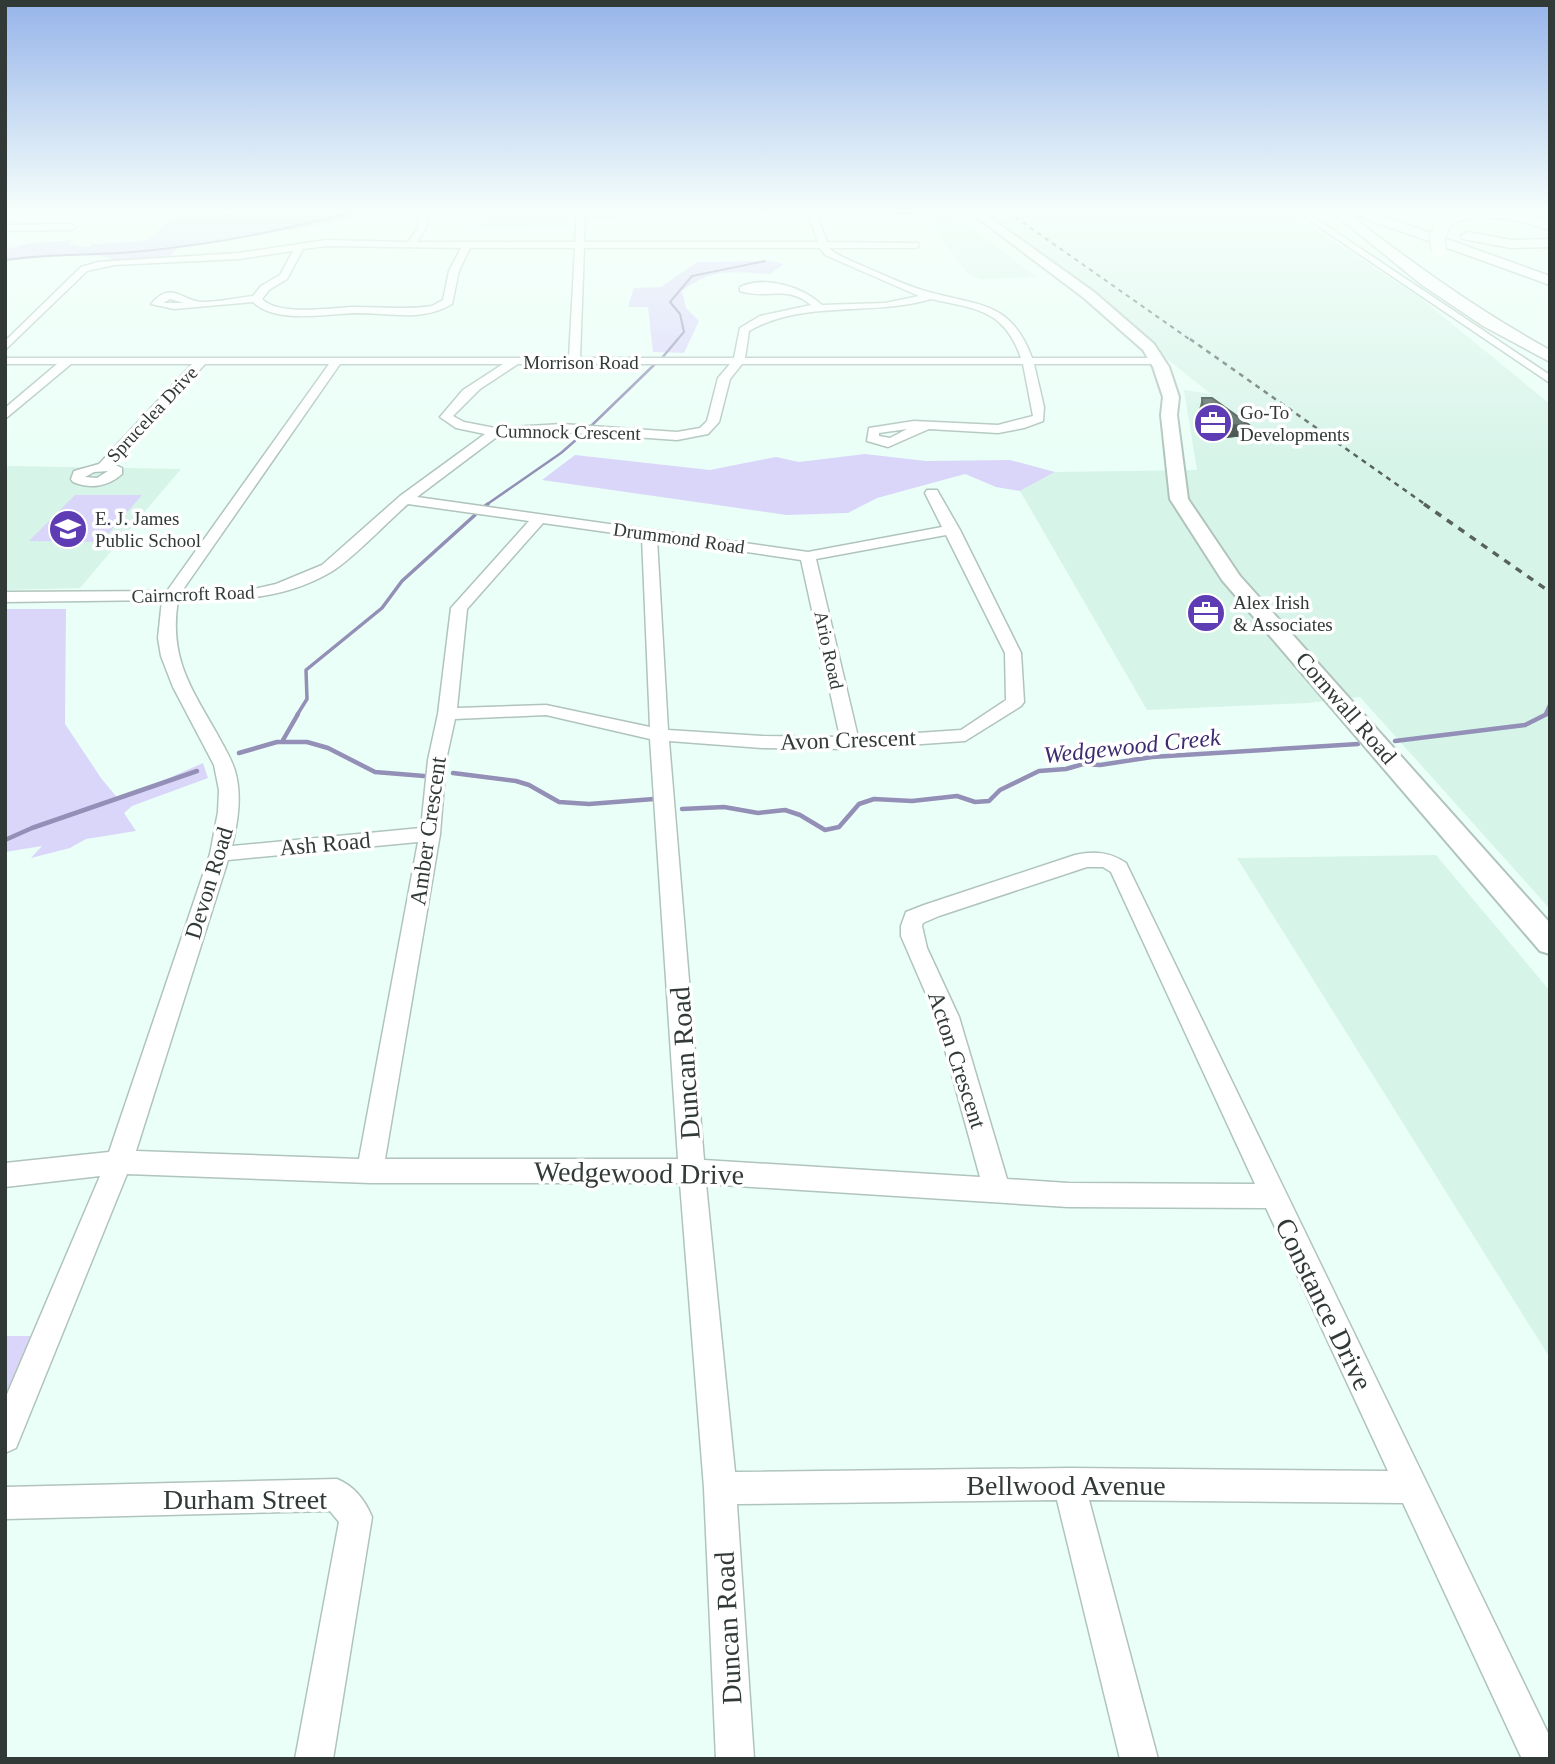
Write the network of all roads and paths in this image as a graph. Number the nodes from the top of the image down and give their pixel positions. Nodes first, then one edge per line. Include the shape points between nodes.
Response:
1 (58, 294) edge
2 (260, 294) edge
3 (449, 294) edge
4 (577, 294) edge
5 (798, 294) edge
6 (926, 294) edge
7 (1072, 294) edge
8 (1086, 294) edge
9 (1423, 294) edge
10 (1446, 294) edge
11 (930, 296) junction
12 (256, 299) junction
13 (195, 304) dead end
14 (819, 308) junction
15 (5, 347) edge
16 (1550, 357) edge
17 (5, 361) edge
18 (574, 361) junction
19 (67, 362) junction
20 (201, 362) junction
21 (335, 362) junction
22 (485, 362) junction
23 (518, 362) junction
24 (738, 362) junction
25 (1151, 362) junction
26 (1028, 363) junction
27 (493, 375) junction
28 (1550, 380) edge
29 (5, 415) edge
30 (924, 426) dead end
31 (495, 432) junction
32 (104, 466) dead end
33 (932, 493) dead end
34 (405, 499) junction
35 (539, 519) junction
36 (953, 530) junction
37 (649, 534) junction
38 (808, 556) junction
39 (171, 596) junction
40 (5, 597) edge
41 (447, 714) junction
42 (659, 735) junction
43 (850, 743) junction
44 (430, 834) junction
45 (220, 854) junction
46 (1100, 859) joint
47 (1550, 943) edge
48 (119, 1162) junction
49 (370, 1171) junction
50 (692, 1171) junction
51 (5, 1175) edge
52 (997, 1191) junction
53 (1272, 1196) junction
54 (5, 1437) edge
55 (1069, 1484) junction
56 (1411, 1487) junction
57 (720, 1488) junction
58 (5, 1503) edge
59 (314, 1759) edge
60 (735, 1759) edge
61 (1139, 1759) edge
62 (1541, 1759) edge

1 - 15 street
2 - 12 street
3 - 12 street via 448,302 415,313 292,312 264,307
4 - 18 street
5 - 14 street
6 - 11 street
7 - 25 main road, Cornwall Road
8 - 25 main road, Cornwall Road via 1141,338
9 - 28 street
10 - 16 highway
11 - 14 street via 915,303
11 - 26 street via 1001,316 1010,324
12 - 13 street
14 - 24 street via 751,325 744,330
17 - 19 street, Morrison Road
18 - 23 street, Morrison Road
18 - 24 street, Morrison Road
19 - 20 street, Morrison Road
19 - 29 street
20 - 21 street, Morrison Road
20 - 32 street, Sprucelea Drive
21 - 22 street, Morrison Road
21 - 39 street, Devon Road
22 - 23 street, Morrison Road
22 - 27 street
23 - 27 street, Cumnock Crescent
24 - 26 street, Morrison Road
24 - 31 street, Cumnock Crescent via 724,378 713,422 704,431 677,436 562,428
25 - 26 street, Morrison Road
25 - 47 main road, Cornwall Road via 1171,397 1169,415 1180,499 1232,580
26 - 30 street via 1039,418 1002,428
27 - 31 street, Cumnock Crescent via 454,404 446,417 460,425
31 - 34 street, Cairncroft Road
33 - 36 street, Avon Crescent
34 - 35 street, Drummond Road
34 - 39 street, Cairncroft Road via 327,568 305,579 250,595
35 - 37 street, Drummond Road
35 - 41 street, Amber Crescent via 459,608
36 - 38 street, Drummond Road
36 - 43 street, Avon Crescent via 1013,653 1015,702 965,734
37 - 38 street, Drummond Road
37 - 42 street, Duncan Road
38 - 43 street, Ario Road
39 - 40 street, Cairncroft Road
39 - 45 street, Devon Road via 164,624 165,648 176,679 225,770 229,817
41 - 42 street, Avon Crescent via 546,710
41 - 44 street, Amber Crescent
42 - 43 street, Avon Crescent
42 - 50 street, Duncan Road
44 - 45 street, Ash Road
44 - 49 street, Amber Crescent
45 - 48 street, Devon Road
46 - 52 street, Acton Crescent via 930,910 912,921 913,942 943,1003
46 - 53 street, Constance Drive via 1119,868
48 - 49 street, Wedgewood Drive
48 - 51 street, Wedgewood Drive
48 - 54 street, Devon Road
49 - 50 street, Wedgewood Drive
50 - 52 street, Wedgewood Drive
50 - 57 street, Duncan Road
52 - 53 street, Wedgewood Drive
53 - 56 street, Constance Drive
55 - 56 street, Bellwood Avenue
55 - 57 street, Bellwood Avenue
55 - 61 street
56 - 62 street, Constance Drive
57 - 60 street, Duncan Road
58 - 59 street, Durham Street via 337,1495 356,1517

